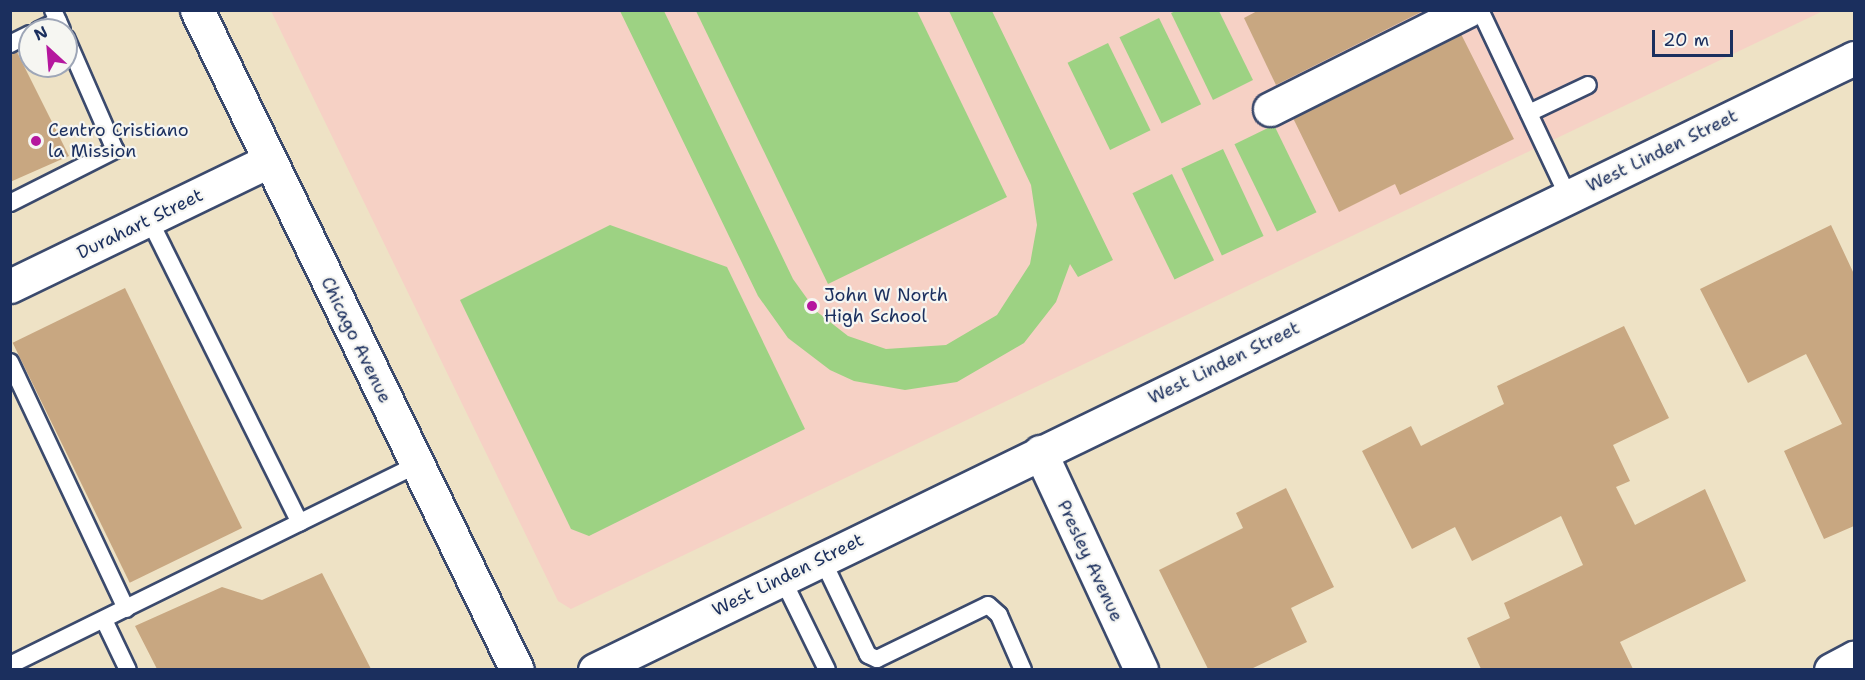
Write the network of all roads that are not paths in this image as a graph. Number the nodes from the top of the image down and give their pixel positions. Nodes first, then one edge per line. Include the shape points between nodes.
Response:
1 (197, 10) edge
2 (1468, 10) edge
3 (1480, 10) edge
4 (1854, 58) edge
5 (78, 65) edge
6 (1588, 85) dead end
7 (1270, 109) dead end
8 (1529, 113) junction
9 (269, 161) junction
10 (1568, 196) junction
11 (10, 202) edge
12 (149, 219) junction
13 (10, 286) edge
14 (10, 362) edge
15 (1040, 452) junction
16 (417, 465) junction
17 (300, 523) junction
18 (822, 559) junction
19 (782, 578) junction
20 (126, 609) junction
21 (104, 620) junction
22 (1854, 658) edge
23 (10, 665) edge
24 (128, 669) edge
25 (517, 669) edge
26 (595, 669) edge
27 (827, 669) edge
28 (1023, 669) edge
29 (1141, 669) edge
30 (1831, 669) edge

1 - 9 main road, Chicago Avenue
2 - 7 main road
3 - 8 lane
4 - 10 main road, West Linden Street
5 - 11 lane via 115,150
6 - 8 lane
8 - 10 lane
9 - 12 main road, Durahart Street
9 - 16 main road, Chicago Avenue
10 - 15 main road, West Linden Street
12 - 13 main road, Durahart Street
12 - 17 lane
14 - 20 lane
15 - 18 main road, West Linden Street
15 - 29 main road, Presley Avenue
16 - 17 lane
16 - 25 main road, Chicago Avenue
17 - 20 lane
18 - 19 main road, West Linden Street
18 - 28 lane via 868,655 877,659 988,605 999,615
19 - 26 main road, West Linden Street
19 - 27 lane
20 - 21 lane
21 - 23 lane
21 - 24 lane
22 - 30 main road

